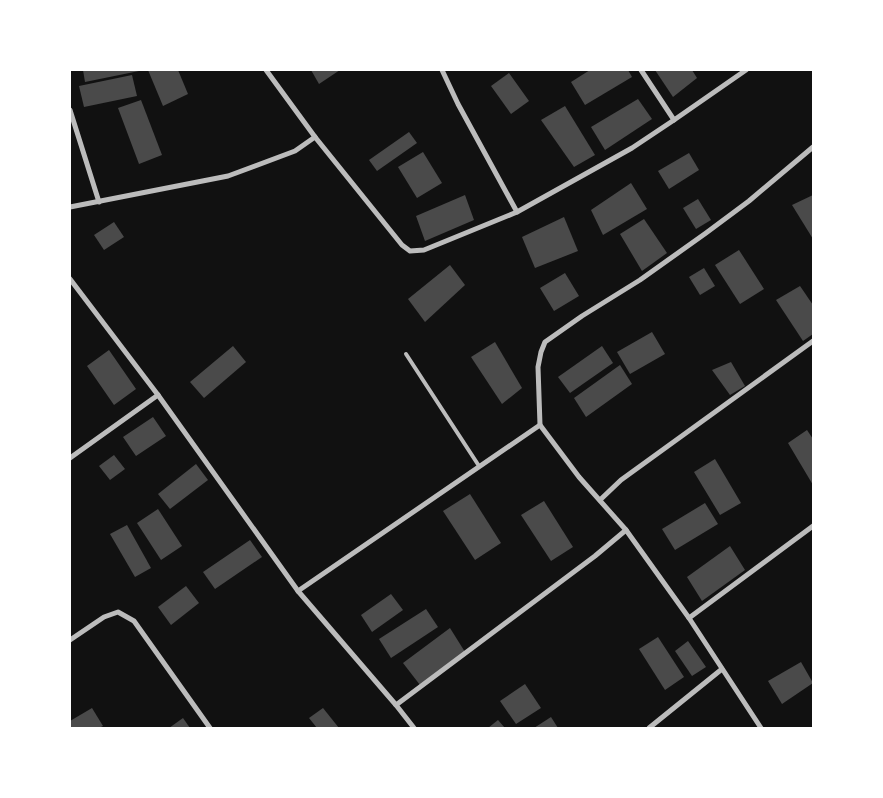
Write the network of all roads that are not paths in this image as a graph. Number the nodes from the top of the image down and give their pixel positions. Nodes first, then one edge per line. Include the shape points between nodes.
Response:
1 (266, 70) edge
2 (442, 70) edge
3 (641, 70) edge
4 (746, 70) edge
5 (70, 110) edge
6 (674, 120) junction
7 (316, 137) junction
8 (813, 147) edge
9 (98, 202) junction
10 (70, 207) edge
11 (517, 212) junction
12 (70, 279) edge
13 (813, 342) edge
14 (406, 354) dead end
15 (158, 395) junction
16 (540, 424) junction
17 (70, 458) edge
18 (479, 466) junction
19 (600, 500) junction
20 (813, 526) edge
21 (626, 530) junction
22 (298, 591) junction
23 (689, 618) junction
24 (70, 640) edge
25 (722, 669) junction
26 (396, 705) junction
27 (210, 728) edge
28 (414, 728) edge
29 (649, 728) edge
30 (761, 728) edge

1 - 7 street
2 - 11 street
3 - 6 street
4 - 6 street
5 - 9 street
6 - 11 street via 632,148
7 - 9 street via 295,151 228,176
7 - 11 street via 410,251 424,250
8 - 16 street via 706,233 545,342 538,367
9 - 10 street
12 - 15 street
13 - 19 street via 621,480
14 - 18 lane
15 - 17 street
15 - 22 street
16 - 18 street
16 - 19 street
18 - 22 street
19 - 21 street
20 - 23 street
21 - 23 street
21 - 26 street
22 - 26 street
23 - 25 street
24 - 27 street via 104,617 118,612 134,621
25 - 29 street
25 - 30 street
26 - 28 street

